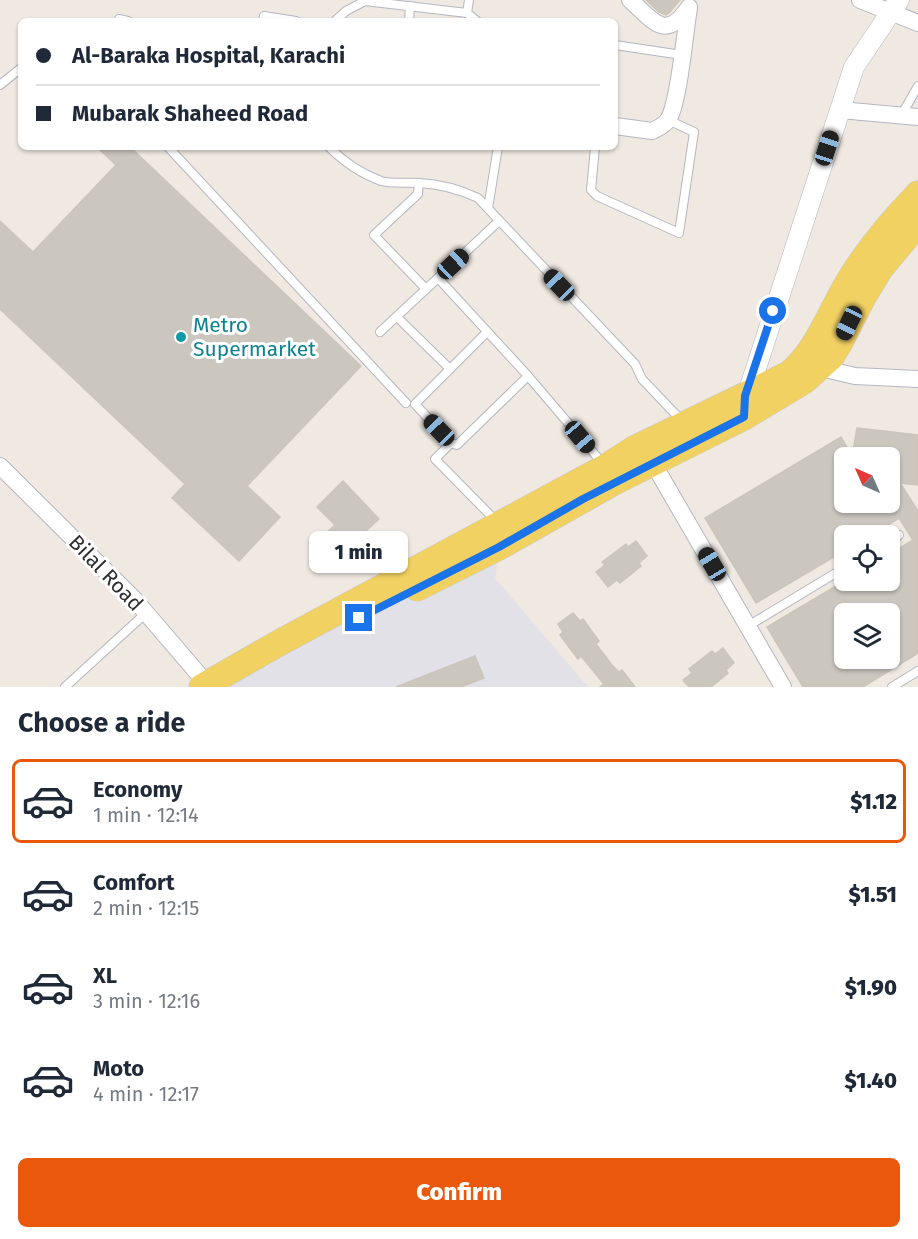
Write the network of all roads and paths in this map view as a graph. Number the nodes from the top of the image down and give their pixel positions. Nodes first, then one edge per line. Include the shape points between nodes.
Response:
1 (469, 0) edge
2 (630, 0) edge
3 (860, 0) edge
4 (692, 4) edge
5 (410, 6) junction
6 (895, 6) edge
7 (467, 13) junction
8 (338, 18) edge
9 (409, 18) edge
10 (473, 18) edge
11 (918, 23) edge
12 (618, 45) edge
13 (682, 55) junction
14 (18, 70) edge
15 (0, 85) edge
16 (918, 86) edge
17 (840, 110) junction
18 (901, 116) junction
19 (918, 117) edge
20 (668, 120) junction
21 (618, 126) edge
22 (171, 150) edge
23 (332, 150) edge
24 (498, 150) edge
25 (595, 150) edge
26 (420, 183) junction
27 (918, 194) edge
28 (488, 208) junction
29 (499, 221) junction
30 (918, 223) edge
31 (438, 278) junction
32 (426, 289) junction
33 (397, 316) junction
34 (380, 332) dead end
35 (487, 332) junction
36 (811, 366) junction
37 (450, 369) junction
38 (528, 376) junction
39 (918, 379) edge
40 (406, 404) dead end
41 (744, 406) junction
42 (684, 423) junction
43 (452, 443) junction
44 (653, 463) junction
45 (0, 466) edge
46 (606, 467) junction
47 (499, 524) junction
48 (834, 574) edge
49 (146, 613) junction
50 (748, 626) junction
51 (918, 671) edge
52 (205, 686) edge
53 (65, 687) edge
54 (237, 687) edge
55 (783, 687) edge
56 (891, 687) edge

1 - 7 lane
2 - 4 street via 656,24 664,26 676,24
3 - 6 street
4 - 13 street
5 - 7 lane
5 - 8 lane via 365,1
5 - 9 lane
6 - 11 street
6 - 17 street via 854,67
7 - 10 lane
12 - 13 lane
13 - 20 street
14 - 15 lane
16 - 18 lane
17 - 18 street
17 - 41 street
18 - 19 street
20 - 21 street via 652,131
20 - 25 lane via 694,132 679,233 597,196 591,190
22 - 40 lane
23 - 26 lane via 382,182
24 - 28 lane
26 - 28 lane via 462,191
26 - 32 lane via 418,194 374,235
27 - 36 main road via 887,227 849,280 814,346
28 - 29 lane
29 - 31 lane
29 - 42 lane
30 - 36 main road via 880,269 839,344
31 - 32 lane
31 - 35 lane
32 - 33 lane
33 - 34 lane
33 - 37 lane
35 - 37 lane
35 - 38 lane
36 - 39 street via 855,376
36 - 41 main road via 778,398
37 - 43 lane via 415,404
38 - 43 lane via 457,445
38 - 46 lane
41 - 42 main road
41 - 44 main road
42 - 46 main road
43 - 47 lane via 435,459
44 - 50 street
44 - 54 main road
45 - 49 street, Bilal Road
46 - 47 main road
47 - 52 main road
48 - 50 lane
49 - 52 street, Bilal Road
49 - 53 lane
50 - 55 street
51 - 56 lane

